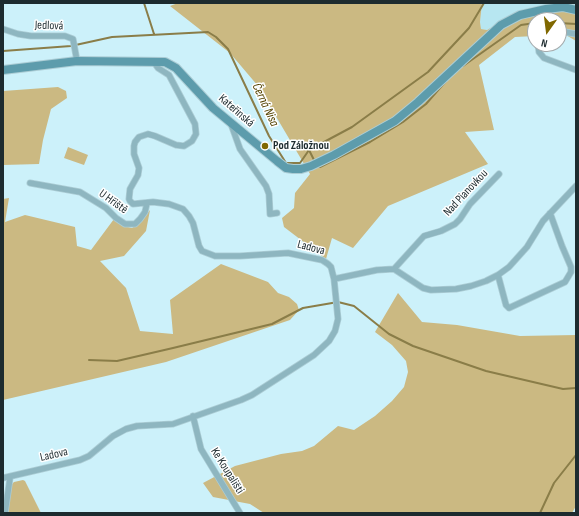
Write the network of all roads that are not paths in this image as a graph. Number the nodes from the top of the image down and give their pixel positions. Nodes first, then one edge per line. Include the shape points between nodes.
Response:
1 (576, 10) edge
2 (3, 29) edge
3 (539, 52) edge
4 (77, 56) junction
5 (152, 61) junction
6 (3, 70) edge
7 (576, 70) edge
8 (231, 124) junction
9 (499, 174) dead end
10 (30, 183) dead end
11 (576, 186) edge
12 (147, 203) junction
13 (277, 213) dead end
14 (550, 213) junction
15 (394, 269) junction
16 (498, 275) junction
17 (334, 279) junction
18 (193, 416) junction
19 (3, 478) edge
20 (10, 478) junction
21 (5, 513) edge
22 (240, 513) edge

1 - 8 street, Kateřinská via 563,7 546,9 520,15 501,25 395,121 311,166 301,169 286,168
2 - 4 street, Jedlová via 31,36 65,36 73,39
3 - 7 street via 544,58
4 - 5 street, Kateřinská
4 - 6 street, Kateřinská
5 - 8 street, Kateřinská via 165,62 176,68
5 - 12 street, Ladova via 170,75 195,124 196,134 192,141 184,146 176,146 148,134 139,137 135,142 134,154 139,168 130,189 129,199 133,204
8 - 13 street via 240,149 266,186 270,214
9 - 15 street, Nad Pianovkou via 470,204 460,220 441,231 424,236
10 - 12 street, U Hřiště via 80,192 106,208 125,224 135,224 140,220
11 - 14 street
12 - 17 street, Ladova via 169,204 183,210 193,223 199,246 202,251 209,254 234,256 288,253 306,256 328,264
14 - 16 street via 526,248
14 - 16 street via 571,267 565,282 509,308
15 - 16 street via 423,288 436,291 471,286
15 - 17 street
17 - 18 street, Ladova via 338,319 334,335 325,346 241,400
18 - 20 street, Ladova via 173,424 126,429 80,460
18 - 22 street, Ke Koupališti via 201,449
19 - 20 street, Ladova
20 - 21 street

